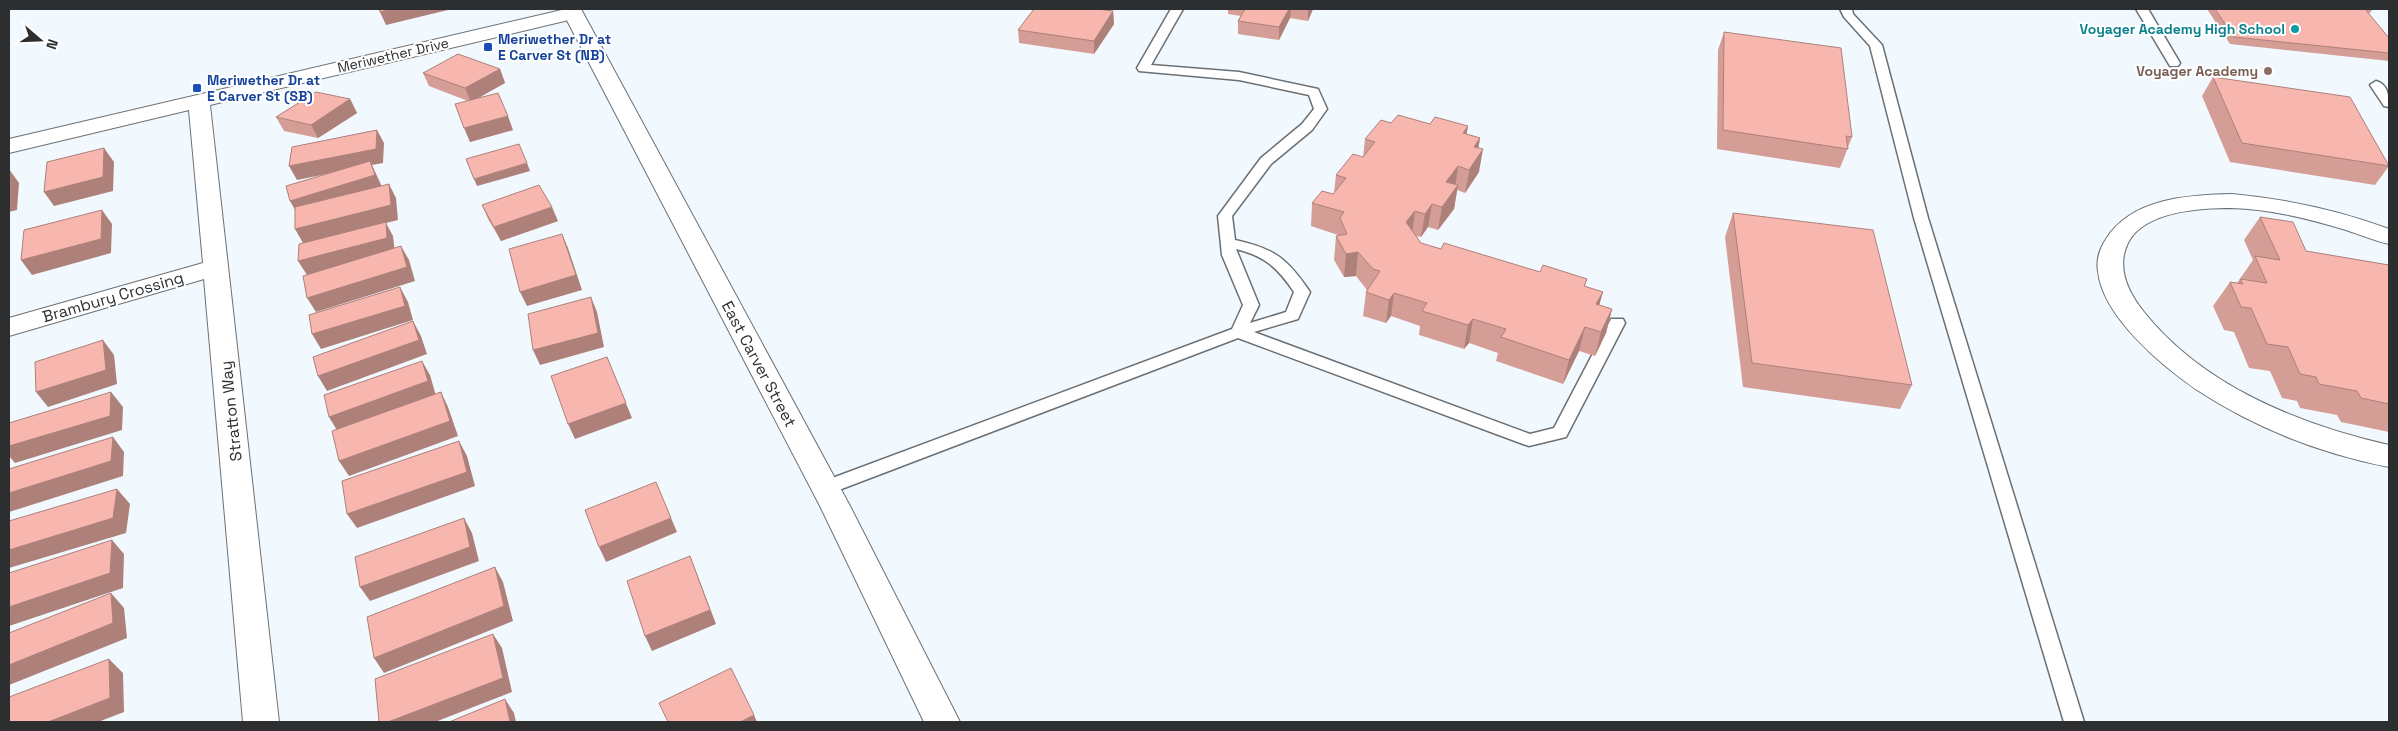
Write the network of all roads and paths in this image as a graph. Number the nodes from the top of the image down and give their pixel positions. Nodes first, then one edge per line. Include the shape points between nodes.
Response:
1 (1177, 9) edge
2 (1846, 9) edge
3 (2142, 9) edge
4 (572, 11) edge
5 (2174, 63) dead end
6 (2376, 85) dead end
7 (199, 101) junction
8 (2389, 103) edge
9 (9, 146) edge
10 (2389, 237) edge
11 (1227, 242) junction
12 (217, 267) junction
13 (1617, 323) dead end
14 (9, 326) edge
15 (1238, 332) junction
16 (2389, 456) edge
17 (825, 488) junction
18 (261, 722) edge
19 (942, 722) edge
20 (2074, 722) edge

1 - 11 lane via 1143,68 1239,76 1314,92 1321,109 1307,127 1266,161 1225,216
2 - 20 lane via 1876,45 1921,218
3 - 5 lane
4 - 7 street, Meriwether Drive
4 - 17 street, East Carver Street
6 - 8 lane
7 - 9 street, Meriwether Drive
7 - 12 street, Stratton Way
10 - 16 street via 2319,214 2271,205 2226,201 2186,203 2154,211 2129,224 2114,242 2110,265 2116,292 2135,322 2166,352 2207,383 2258,412 2316,436
11 - 15 lane via 1251,305
11 - 15 lane via 1258,250 1285,266 1302,292 1292,315
12 - 14 street, Brambury Crossing
12 - 18 street, Stratton Way
13 - 15 lane via 1560,433 1529,440
15 - 17 lane
17 - 19 street, East Carver Street

